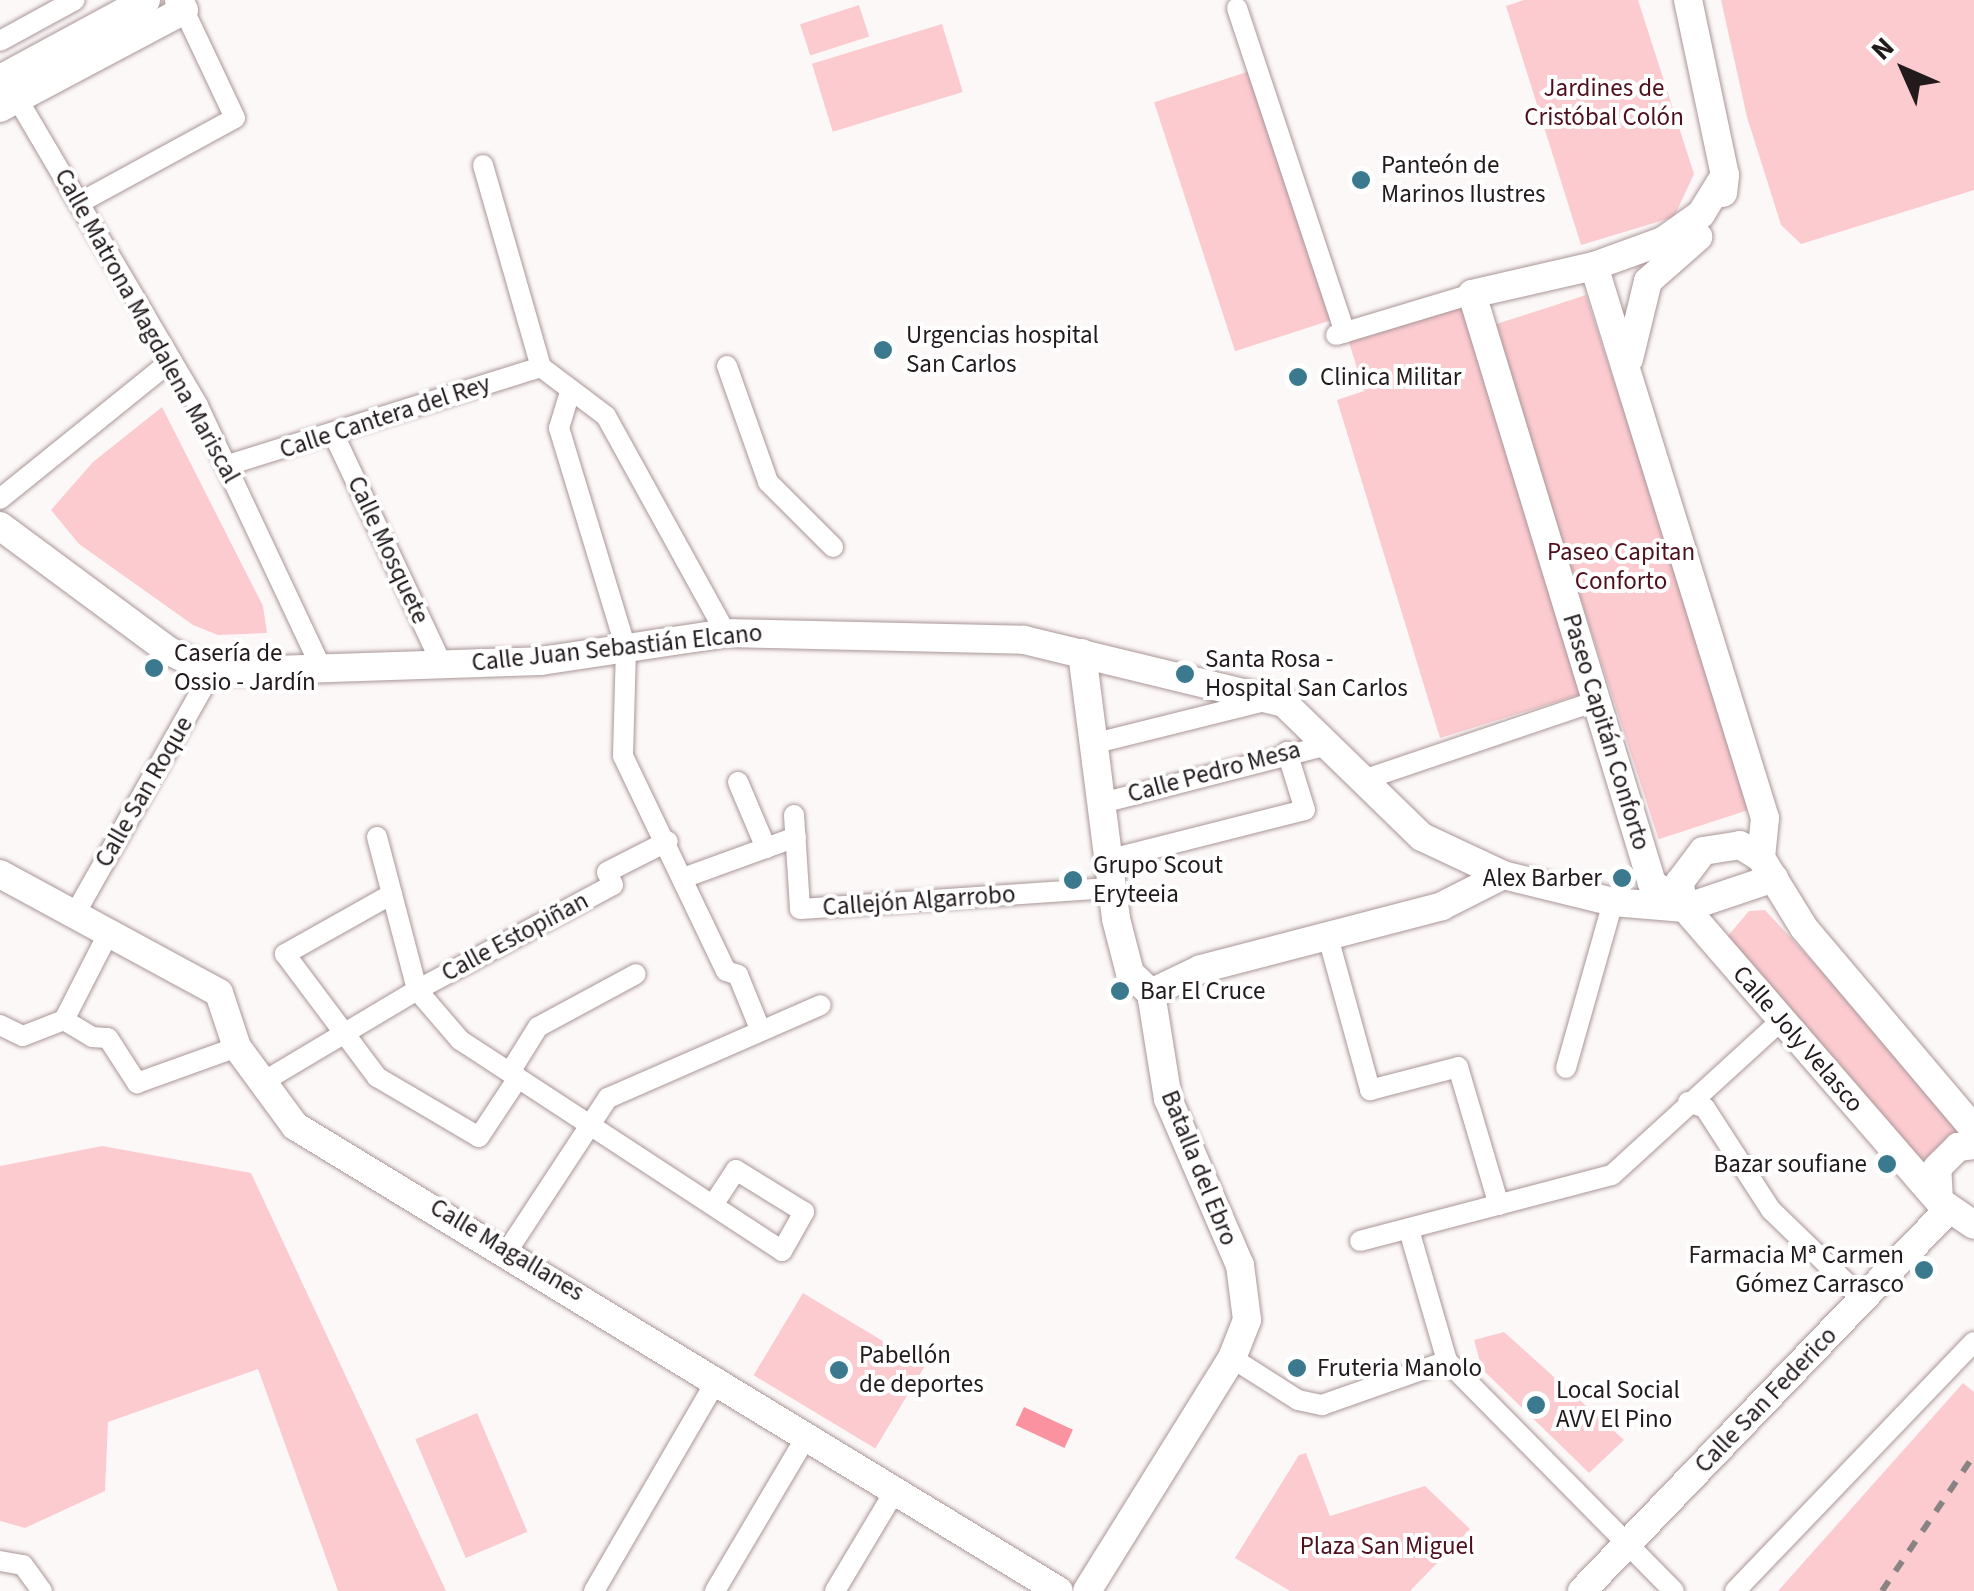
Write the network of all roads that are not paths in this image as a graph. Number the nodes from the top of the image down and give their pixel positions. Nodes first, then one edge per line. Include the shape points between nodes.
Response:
1 (76, 0) edge
2 (146, 0) edge
3 (1688, 0) edge
4 (182, 5) edge
5 (1237, 8) dead end
6 (0, 41) edge
7 (4, 86) edge
8 (484, 165) dead end
9 (1726, 175) junction
10 (81, 202) junction
11 (1594, 266) junction
12 (1472, 294) junction
13 (1629, 361) junction
14 (171, 362) junction
15 (727, 366) dead end
16 (541, 367) junction
17 (570, 392) junction
18 (334, 435) junction
19 (228, 466) junction
20 (0, 499) edge
21 (0, 526) edge
22 (833, 547) dead end
23 (726, 632) junction
24 (626, 648) junction
25 (1082, 653) junction
26 (442, 665) junction
27 (322, 667) junction
28 (212, 672) junction
29 (1271, 700) junction
30 (1597, 701) junction
31 (1092, 744) junction
32 (1331, 744) junction
33 (1287, 752) junction
34 (1360, 781) junction
35 (738, 782) dead end
36 (1098, 804) junction
37 (794, 815) dead end
38 (377, 837) dead end
39 (796, 837) junction
40 (668, 841) junction
41 (766, 848) junction
42 (1768, 868) junction
43 (0, 874) edge
44 (1108, 874) junction
45 (1503, 875) junction
46 (686, 877) junction
47 (1652, 883) joint
48 (392, 894) junction
49 (1613, 902) junction
50 (1685, 908) junction
51 (76, 912) junction
52 (110, 930) junction
53 (1328, 936) junction
54 (636, 974) dead end
55 (417, 990) junction
56 (1151, 993) junction
57 (822, 1004) dead end
58 (64, 1020) junction
59 (1782, 1020) junction
60 (0, 1025) edge
61 (760, 1029) junction
62 (344, 1033) junction
63 (238, 1047) junction
64 (1566, 1068) dead end
65 (514, 1075) junction
66 (262, 1083) junction
67 (1697, 1105) junction
68 (586, 1127) junction
69 (1974, 1128) edge
70 (1974, 1145) edge
71 (713, 1204) dead end
72 (1499, 1205) junction
73 (1961, 1219) edge
74 (1409, 1230) junction
75 (1360, 1242) dead end
76 (508, 1250) junction
77 (1862, 1299) junction
78 (1974, 1342) edge
79 (1232, 1358) junction
80 (1447, 1361) junction
81 (718, 1378) junction
82 (808, 1434) junction
83 (896, 1489) junction
84 (1628, 1544) junction
85 (0, 1560) edge
86 (42, 1591) edge
87 (594, 1591) edge
88 (716, 1591) edge
89 (836, 1591) edge
90 (1059, 1591) edge
91 (1088, 1591) edge
92 (1582, 1591) edge
93 (1674, 1591) edge
94 (1735, 1591) edge

1 - 6 street
2 - 7 street
3 - 9 street
4 - 7 street
4 - 10 street via 235,118
5 - 12 street via 1341,334
7 - 10 street, Calle Matrona Magdalena Mariscal
8 - 16 street
9 - 11 street via 1682,230
9 - 13 street via 1708,228 1648,281
10 - 14 street, Calle Matrona Magdalena Mariscal
11 - 12 street
11 - 13 street
12 - 30 street, Paseo Capitán Conforto
13 - 42 street via 1765,818
14 - 19 street, Calle Matrona Magdalena Mariscal
14 - 20 street
15 - 22 street via 768,482
16 - 17 street
16 - 18 street, Calle Cantera del Rey
17 - 23 street via 606,416
17 - 24 street via 559,428
18 - 19 street, Calle Cantera del Rey
18 - 26 street, Calle Mosquete
19 - 27 street, Calle Matrona Magdalena Mariscal
21 - 28 street, Calle Juan Sebastián Elcano via 169,651
23 - 24 street, Calle Juan Sebastián Elcano
23 - 25 street, Calle Juan Sebastián Elcano via 967,636
24 - 26 street, Calle Juan Sebastián Elcano via 540,661
24 - 40 street via 623,756
25 - 29 street, Calle Juan Sebastián Elcano
25 - 31 street, Batalla del Ebro
26 - 27 street, Calle Juan Sebastián Elcano
27 - 28 street, Calle Juan Sebastián Elcano
28 - 51 street, Calle San Roque
29 - 31 street
29 - 32 street, Calle Juan Sebastián Elcano
30 - 34 street
30 - 47 street, Paseo Capitán Conforto
31 - 36 street, Batalla del Ebro
32 - 33 street, Calle Pedro Mesa
32 - 34 street, Calle Juan Sebastián Elcano
33 - 36 street, Calle Pedro Mesa
33 - 44 street via 1306,810
34 - 45 street, Calle Juan Sebastián Elcano via 1436,847
35 - 41 street
36 - 44 street, Batalla del Ebro
37 - 39 street, Callejón Algarrobo
38 - 48 street
39 - 41 street
39 - 44 street, Callejón Algarrobo via 800,910
40 - 46 street
40 - 55 street, Calle Estopiñan
41 - 46 street
42 - 50 street
42 - 50 street via 1740,845 1703,851 1679,884
42 - 69 street via 1804,928
43 - 51 street, Calle Magallanes
44 - 56 street, Batalla del Ebro via 1130,973
45 - 49 street, Calle Juan Sebastián Elcano
45 - 53 street via 1413,915
46 - 61 street via 726,972 738,975
47 - 50 street, Calle Joly Velasco
48 - 55 street
48 - 62 street via 285,954
49 - 50 street, Calle Juan Sebastián Elcano
49 - 64 street
50 - 59 street, Calle Joly Velasco
51 - 52 street, Calle Magallanes
52 - 58 street
52 - 63 street, Calle Magallanes via 218,994
53 - 56 street via 1201,969
53 - 72 street via 1370,1090 1458,1066
54 - 65 street via 538,1027
55 - 62 street, Calle Estopiñan
55 - 65 street via 460,1040
56 - 79 street, Batalla del Ebro via 1168,1099 1240,1265 1247,1320
57 - 61 street
58 - 60 street via 23,1036
58 - 63 street via 92,1037 108,1038 137,1083
59 - 67 street
59 - 73 street, Calle Joly Velasco
61 - 68 street via 608,1098
62 - 65 street via 376,1077 479,1137
62 - 66 street, Calle Estopiñan
63 - 66 street, Calle Magallanes
65 - 68 street
66 - 76 street, Calle Magallanes via 296,1126
67 - 72 street via 1612,1175
67 - 77 street via 1772,1210
68 - 71 street
68 - 76 street
70 - 73 street via 1958,1148 1937,1168
72 - 74 street
73 - 77 street, Calle San Federico
74 - 75 street
74 - 80 street
76 - 81 street, Calle Magallanes
77 - 84 street, Calle San Federico
78 - 94 street
79 - 80 street via 1298,1400 1322,1406
79 - 91 street, Batalla del Ebro
80 - 84 street
81 - 82 street, Calle Magallanes
81 - 87 street
82 - 83 street, Calle Magallanes
82 - 88 street
83 - 89 street
83 - 90 street, Calle Magallanes
84 - 92 street, Calle San Federico
84 - 93 street
85 - 86 street via 23,1565

